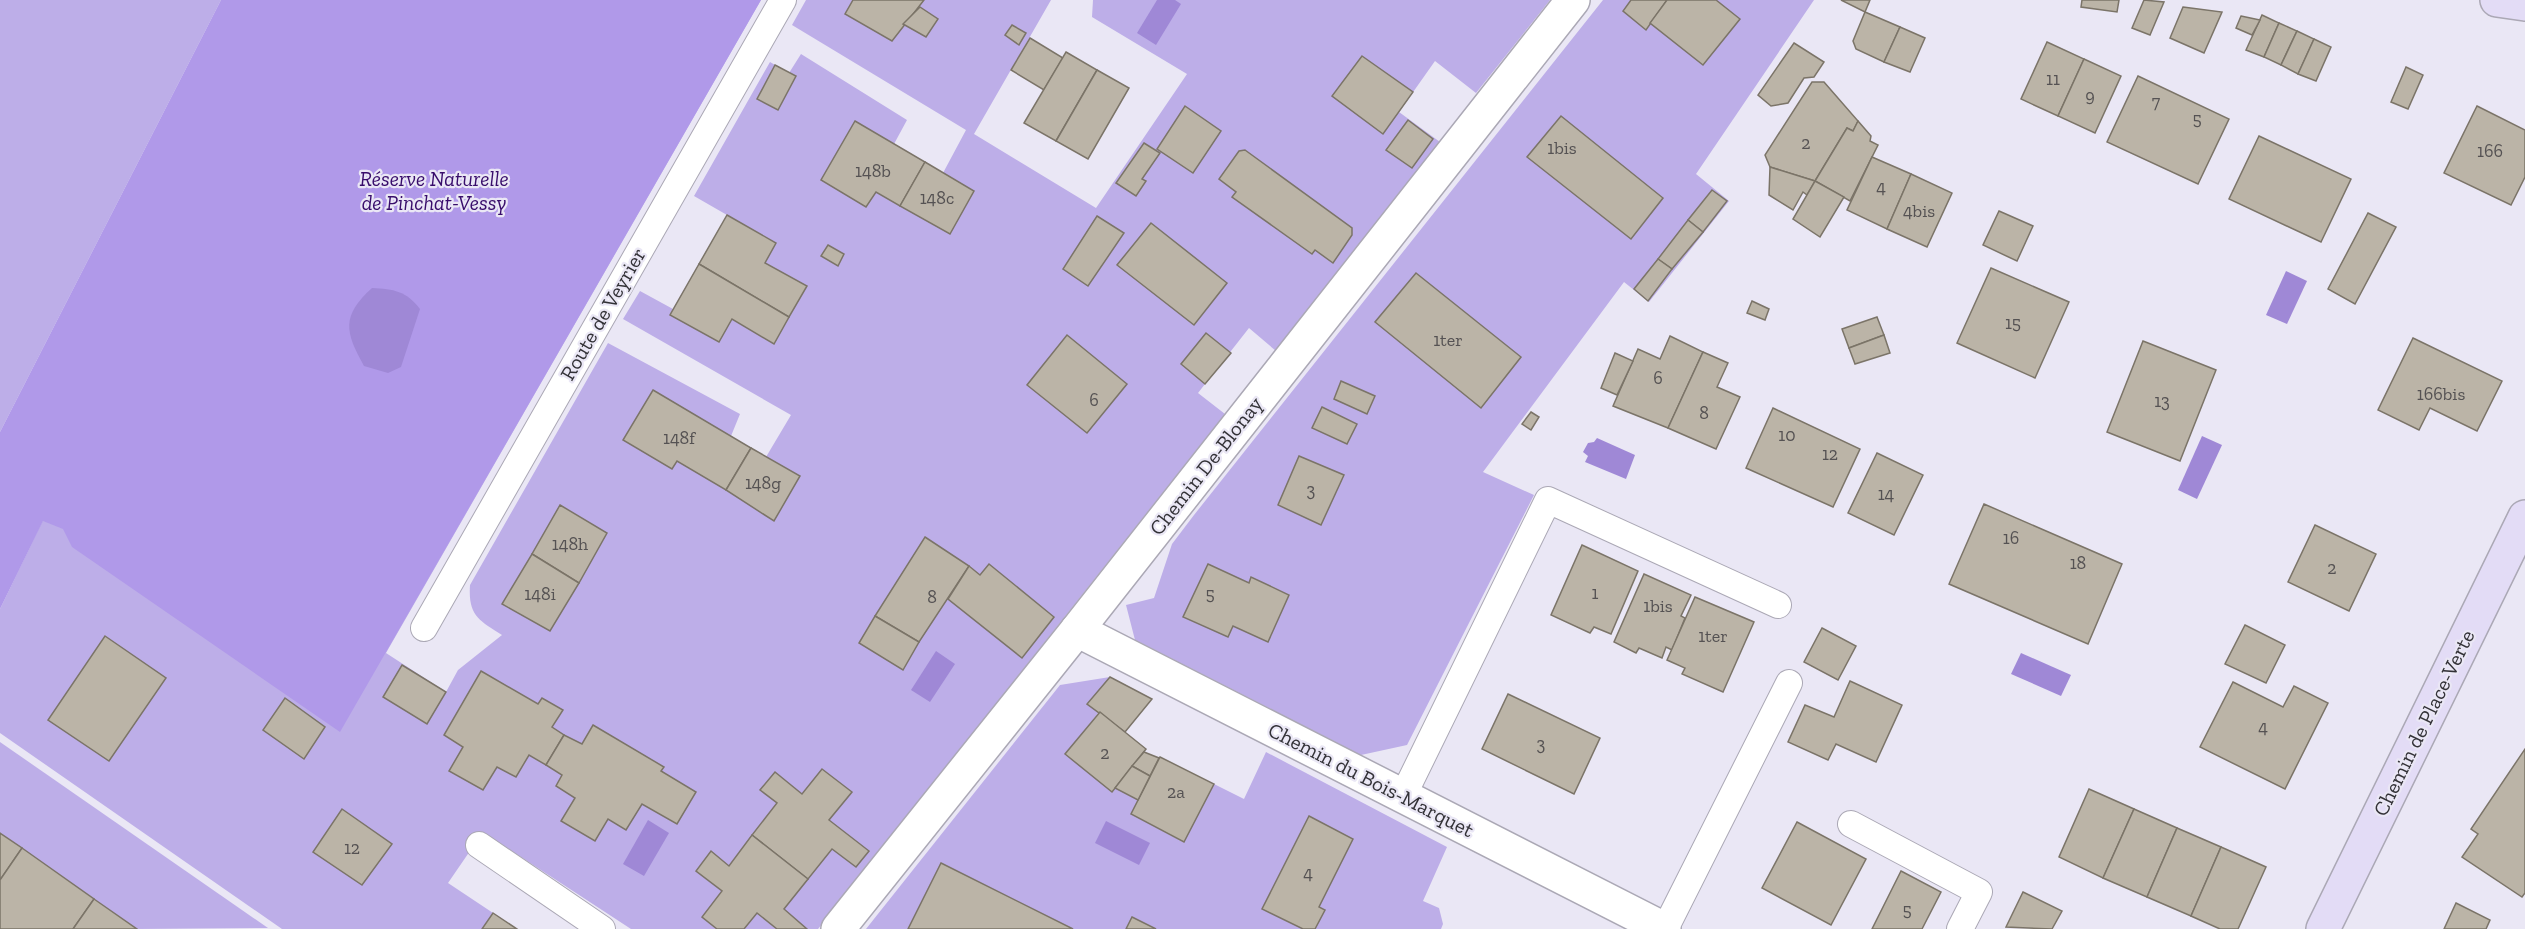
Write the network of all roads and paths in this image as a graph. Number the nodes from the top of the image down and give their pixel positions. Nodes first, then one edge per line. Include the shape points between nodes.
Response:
1 (783, 0) edge
2 (1573, 0) edge
3 (2497, 0) edge
4 (2525, 4) edge
5 (2525, 517) edge
6 (1778, 605) dead end
7 (424, 628) dead end
8 (1077, 630) junction
9 (1789, 682) dead end
10 (1403, 796) junction
11 (1851, 824) dead end
12 (479, 845) dead end
13 (602, 929) edge
14 (838, 929) edge
15 (1664, 929) edge
16 (1960, 929) edge
17 (2323, 929) edge

1 - 7 lane, Route de Veyrier
2 - 8 street, Chemin De-Blonay
3 - 4 street
5 - 17 street, Chemin de Place-Verte
6 - 10 lane via 1548,500
8 - 10 street, Chemin du Bois-Marquet
8 - 14 street, Chemin De-Blonay
9 - 15 lane
10 - 15 street, Chemin du Bois-Marquet
11 - 16 lane via 1979,892
12 - 13 lane

